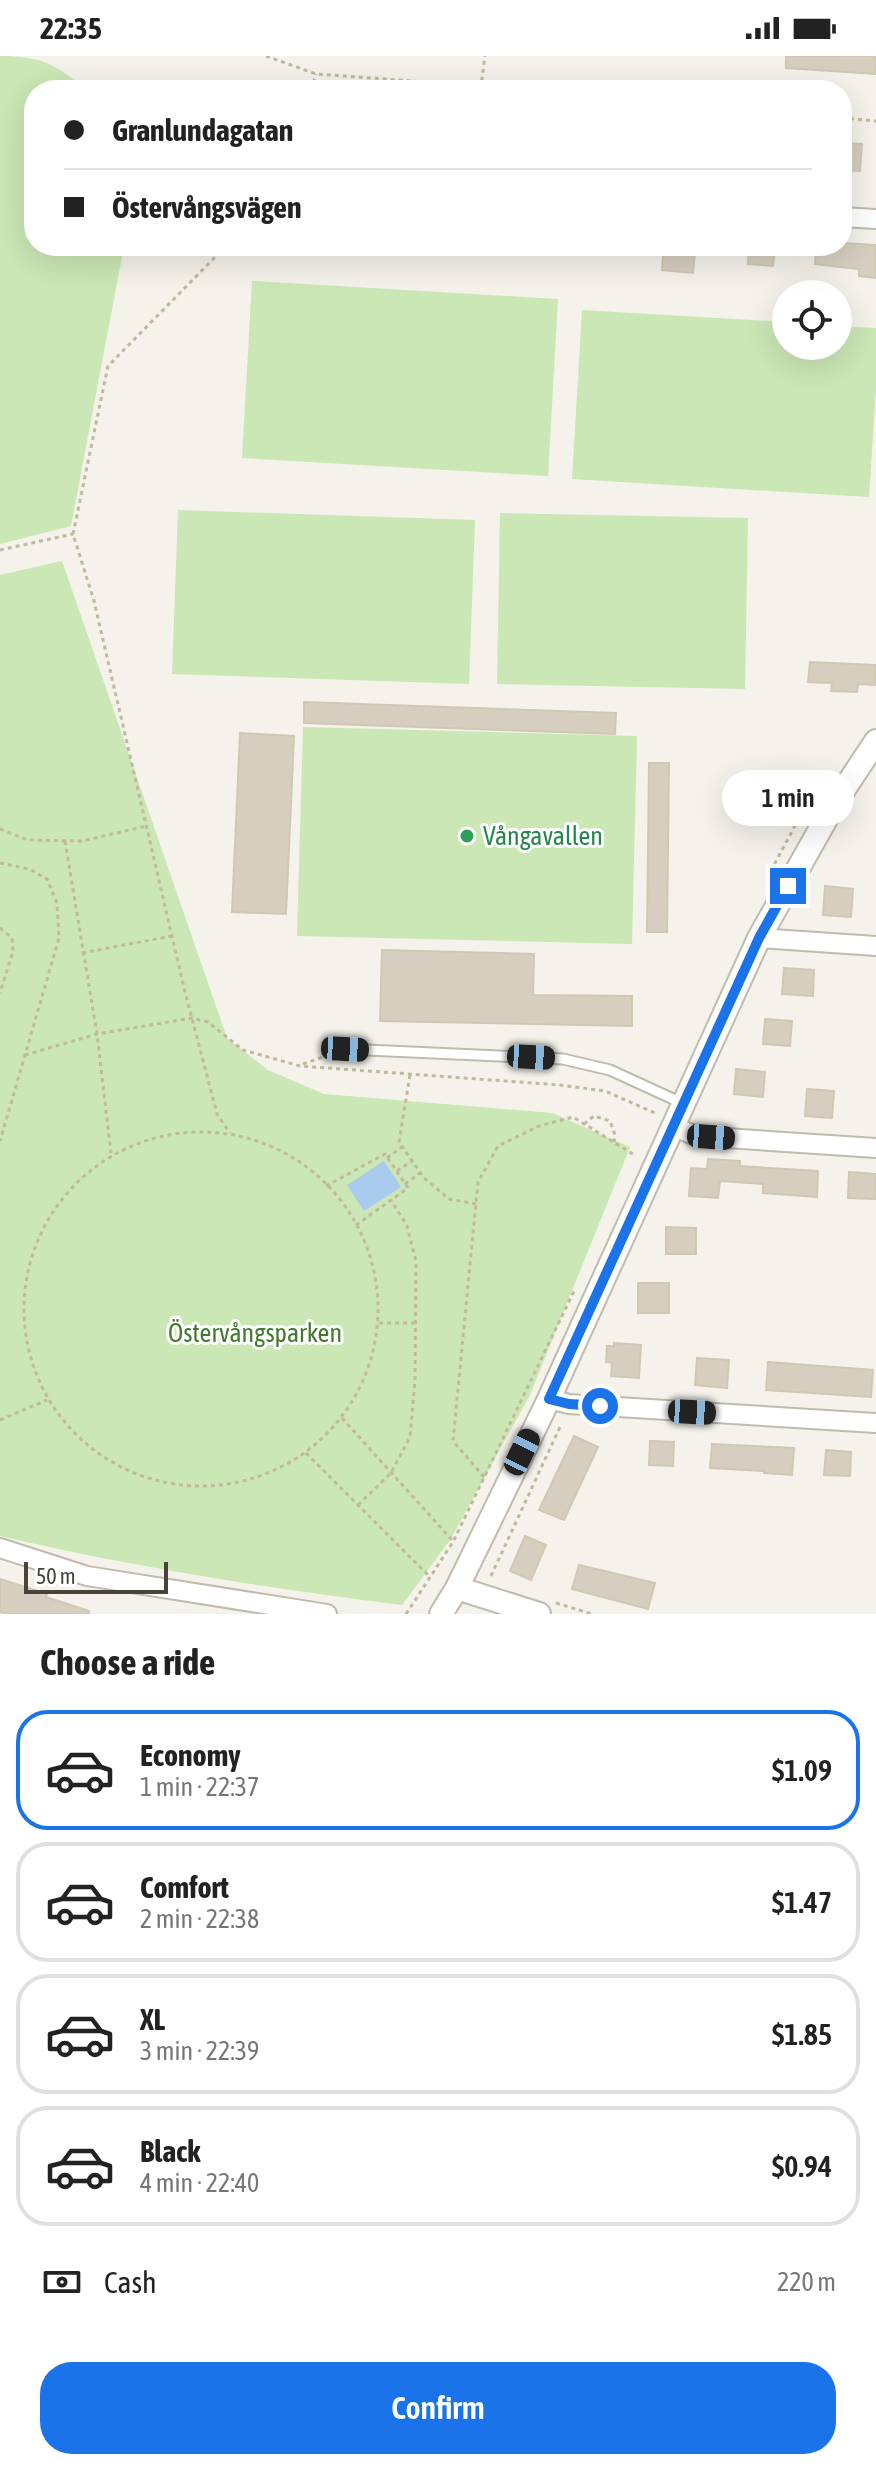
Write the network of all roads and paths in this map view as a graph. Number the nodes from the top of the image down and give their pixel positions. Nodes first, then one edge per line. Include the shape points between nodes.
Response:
1 (266, 56) edge
2 (485, 56) edge
3 (316, 74) junction
4 (314, 80) edge
5 (398, 80) edge
6 (482, 80) edge
7 (852, 119) edge
8 (876, 121) edge
9 (852, 218) edge
10 (876, 219) edge
11 (216, 256) edge
12 (73, 534) junction
13 (0, 550) edge
14 (876, 741) edge
15 (147, 826) junction
16 (0, 829) edge
17 (65, 841) junction
18 (0, 863) edge
19 (0, 928) edge
20 (172, 936) junction
21 (759, 938) junction
22 (876, 946) edge
23 (82, 953) junction
24 (0, 993) edge
25 (192, 1018) junction
26 (97, 1034) junction
27 (345, 1049) joint
28 (25, 1055) junction
29 (300, 1066) junction
30 (410, 1075) junction
31 (684, 1104) junction
32 (665, 1120) junction
33 (584, 1124) junction
34 (231, 1134) junction
35 (0, 1141) edge
36 (614, 1142) junction
37 (402, 1147) junction
38 (876, 1148) edge
39 (111, 1155) junction
40 (637, 1157) dead end
41 (387, 1158) junction
42 (412, 1161) junction
43 (397, 1171) junction
44 (420, 1173) junction
45 (405, 1184) junction
46 (326, 1186) junction
47 (391, 1200) junction
48 (476, 1204) junction
49 (356, 1225) junction
50 (377, 1323) junction
51 (416, 1323) junction
52 (549, 1399) junction
53 (47, 1400) junction
54 (342, 1418) junction
55 (0, 1420) edge
56 (876, 1423) edge
57 (306, 1453) junction
58 (391, 1473) junction
59 (484, 1477) dead end
60 (358, 1505) junction
61 (453, 1542) dead end
62 (0, 1548) edge
63 (429, 1576) dead end
64 (457, 1588) junction
65 (327, 1614) edge
66 (441, 1614) edge
67 (539, 1614) edge

1 - 3 path
2 - 6 path
3 - 4 path
3 - 5 path
7 - 8 path
9 - 10 street
11 - 12 path via 108,366
12 - 13 path
12 - 15 path
14 - 21 street
15 - 17 path
15 - 20 path
16 - 17 path via 28,840
17 - 23 path
18 - 28 path via 47,879 57,903 59,938
19 - 24 path via 12,938 13,951
20 - 23 path
20 - 25 path
21 - 22 street
21 - 31 street
23 - 26 path
25 - 26 path
25 - 29 path via 208,1022 243,1050
25 - 34 path via 217,1114
26 - 28 path
26 - 39 path
27 - 29 path
27 - 31 lane via 563,1059 610,1070
28 - 35 path
29 - 30 path
30 - 32 path via 605,1091
30 - 37 path
31 - 32 street
32 - 38 street via 691,1134 711,1137
32 - 52 street
33 - 36 path
33 - 36 path via 594,1116 610,1121
33 - 48 path via 573,1117 498,1146 478,1182
34 - 39 path via 160,1136
34 - 46 path via 266,1144 313,1171
36 - 40 path
37 - 41 path
37 - 42 path
39 - 53 path via 68,1190 37,1238 23,1292 26,1348
41 - 43 path
41 - 46 path via 385,1154
42 - 43 path
42 - 44 path
43 - 45 path
44 - 45 path
44 - 48 path via 449,1199
45 - 47 path via 408,1188
46 - 49 path
47 - 49 path
47 - 51 path via 407,1226 416,1261
48 - 59 path via 453,1441
49 - 50 path via 373,1262
50 - 51 path
50 - 54 path via 368,1370
51 - 58 path via 410,1437
52 - 56 street
52 - 64 street
53 - 55 path
53 - 57 path via 85,1446 136,1476 195,1488 253,1480
54 - 57 path
54 - 58 path
57 - 60 path
58 - 60 path
58 - 61 path
60 - 63 path
62 - 65 street via 87,1576
64 - 66 street
64 - 67 street

